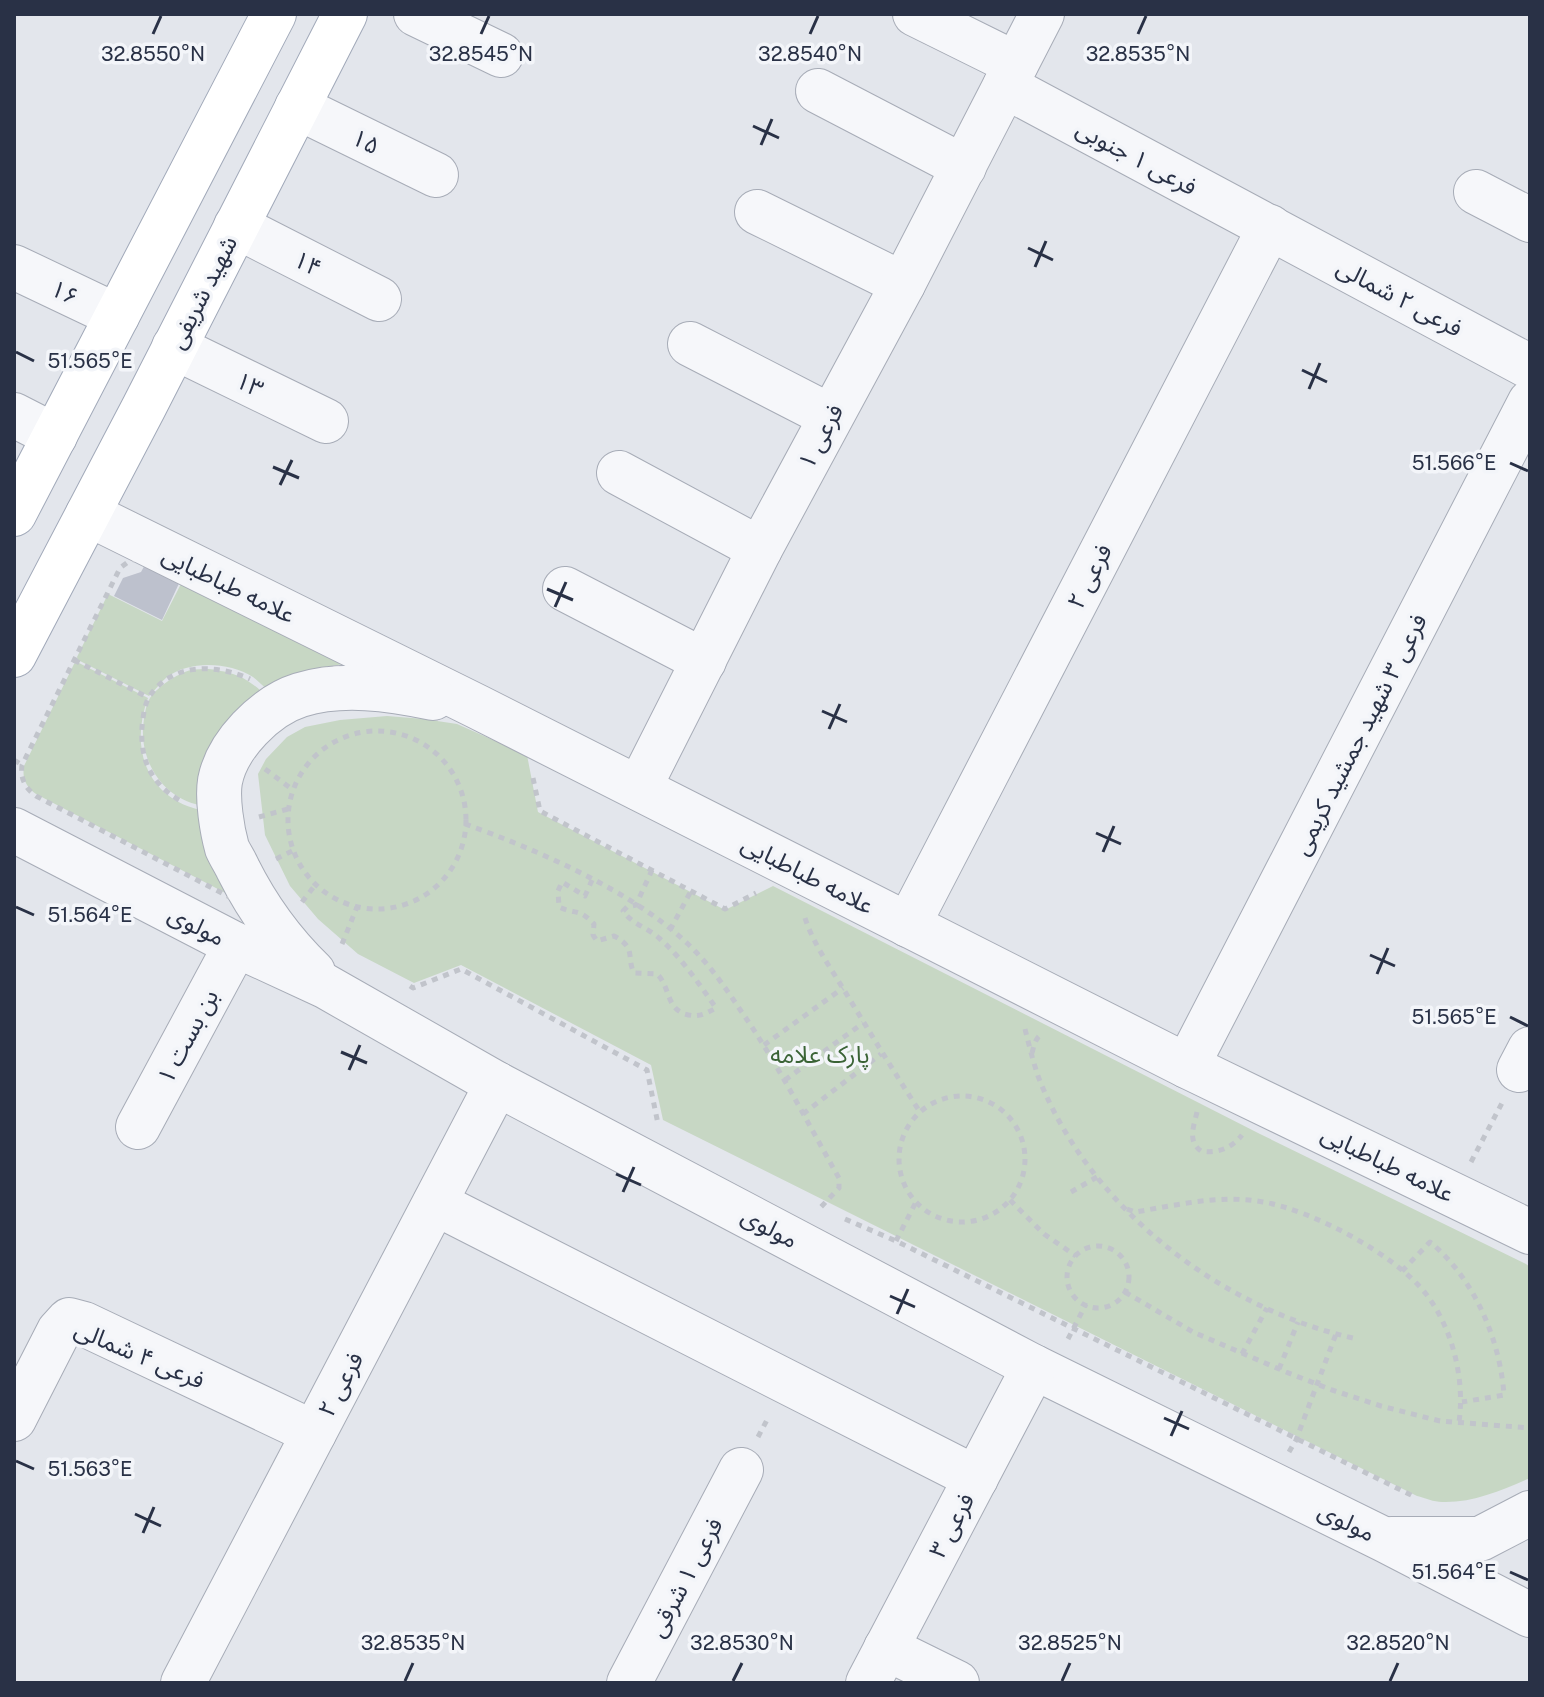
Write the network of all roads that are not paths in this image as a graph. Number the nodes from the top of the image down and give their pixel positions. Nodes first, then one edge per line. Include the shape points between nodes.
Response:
1 (274, 14) edge
2 (345, 14) edge
3 (416, 14) edge
4 (915, 14) edge
5 (1042, 14) edge
6 (501, 55) dead end
7 (1010, 75) junction
8 (818, 91) dead end
9 (297, 107) junction
10 (964, 167) junction
11 (436, 175) dead end
12 (1476, 192) dead end
13 (757, 212) dead end
14 (1530, 220) edge
15 (236, 226) junction
16 (1270, 227) junction
17 (14, 267) edge
18 (903, 284) junction
19 (379, 299) dead end
20 (117, 316) junction
21 (690, 344) dead end
22 (174, 347) junction
23 (1530, 367) edge
24 (1530, 402) edge
25 (14, 415) edge
26 (830, 416) junction
27 (326, 421) dead end
28 (55, 436) junction
29 (619, 473) dead end
30 (14, 514) edge
31 (88, 514) junction
32 (760, 549) junction
33 (565, 589) dead end
34 (14, 655) edge
35 (704, 661) junction
36 (478, 707) junction
37 (639, 788) junction
38 (14, 830) edge
39 (908, 925) junction
40 (236, 945) junction
41 (327, 987) junction
42 (1187, 1066) junction
43 (497, 1084) junction
44 (138, 1127) dead end
45 (435, 1203) junction
46 (1530, 1232) edge
47 (1034, 1367) junction
48 (14, 1419) edge
49 (314, 1433) junction
50 (741, 1470) road end
51 (976, 1478) junction
52 (1530, 1513) edge
53 (1385, 1540) junction
54 (1530, 1615) edge
55 (877, 1665) edge
56 (183, 1683) edge
57 (629, 1683) edge
58 (957, 1683) edge

1 - 20 main road
2 - 9 main road, شهید شریفی
3 - 6 street
4 - 7 street, فرعی ۱ جنوبی
5 - 7 street, فرعی ۱
7 - 10 street, فرعی ۱
7 - 16 street, فرعی ۱ جنوبی
8 - 10 street
9 - 11 street, ۱۵
9 - 15 main road, شهید شریفی
10 - 18 street, فرعی ۱
12 - 14 street
13 - 18 street
15 - 19 street, ۱۴
15 - 22 main road, شهید شریفی
16 - 23 street, فرعی ۲ شمالی
16 - 39 street, فرعی ۲
17 - 20 street, ۱۶
18 - 26 street, فرعی ۱
20 - 28 main road
21 - 26 street
22 - 27 street, ۱۳
22 - 31 main road, شهید شریفی
24 - 42 street, فرعی ۳ شهید جمشید کریمی
25 - 28 street
26 - 32 street, فرعی ۱
28 - 30 main road
29 - 32 street
31 - 34 main road, شهید شریفی
31 - 36 street, علامه طباطبایی
32 - 35 street, فرعی ۱
33 - 35 street
35 - 37 street, فرعی ۱
36 - 37 street, علامه طباطبایی
36 - 41 street via 397,691 321,691 276,708 252,725 231,753 220,781 227,848 275,930
37 - 39 street, علامه طباطبایی
38 - 40 street, مولوی
39 - 42 street, علامه طباطبایی
40 - 41 street, مولوی
40 - 44 street, بن بست ۱
41 - 43 street, مولوی
42 - 46 street, علامه طباطبایی
43 - 45 street, فرعی ۲
43 - 47 street, مولوی
45 - 49 street, فرعی ۲
45 - 51 street
47 - 51 street, فرعی ۳
47 - 53 street, مولوی
48 - 49 street, فرعی ۴ شمالی via 69,1320
49 - 56 street, فرعی ۲
50 - 57 street, فرعی ۱ شرقی
51 - 55 street, فرعی ۳
52 - 53 street via 1480,1539
53 - 54 street, مولوی
55 - 58 street

